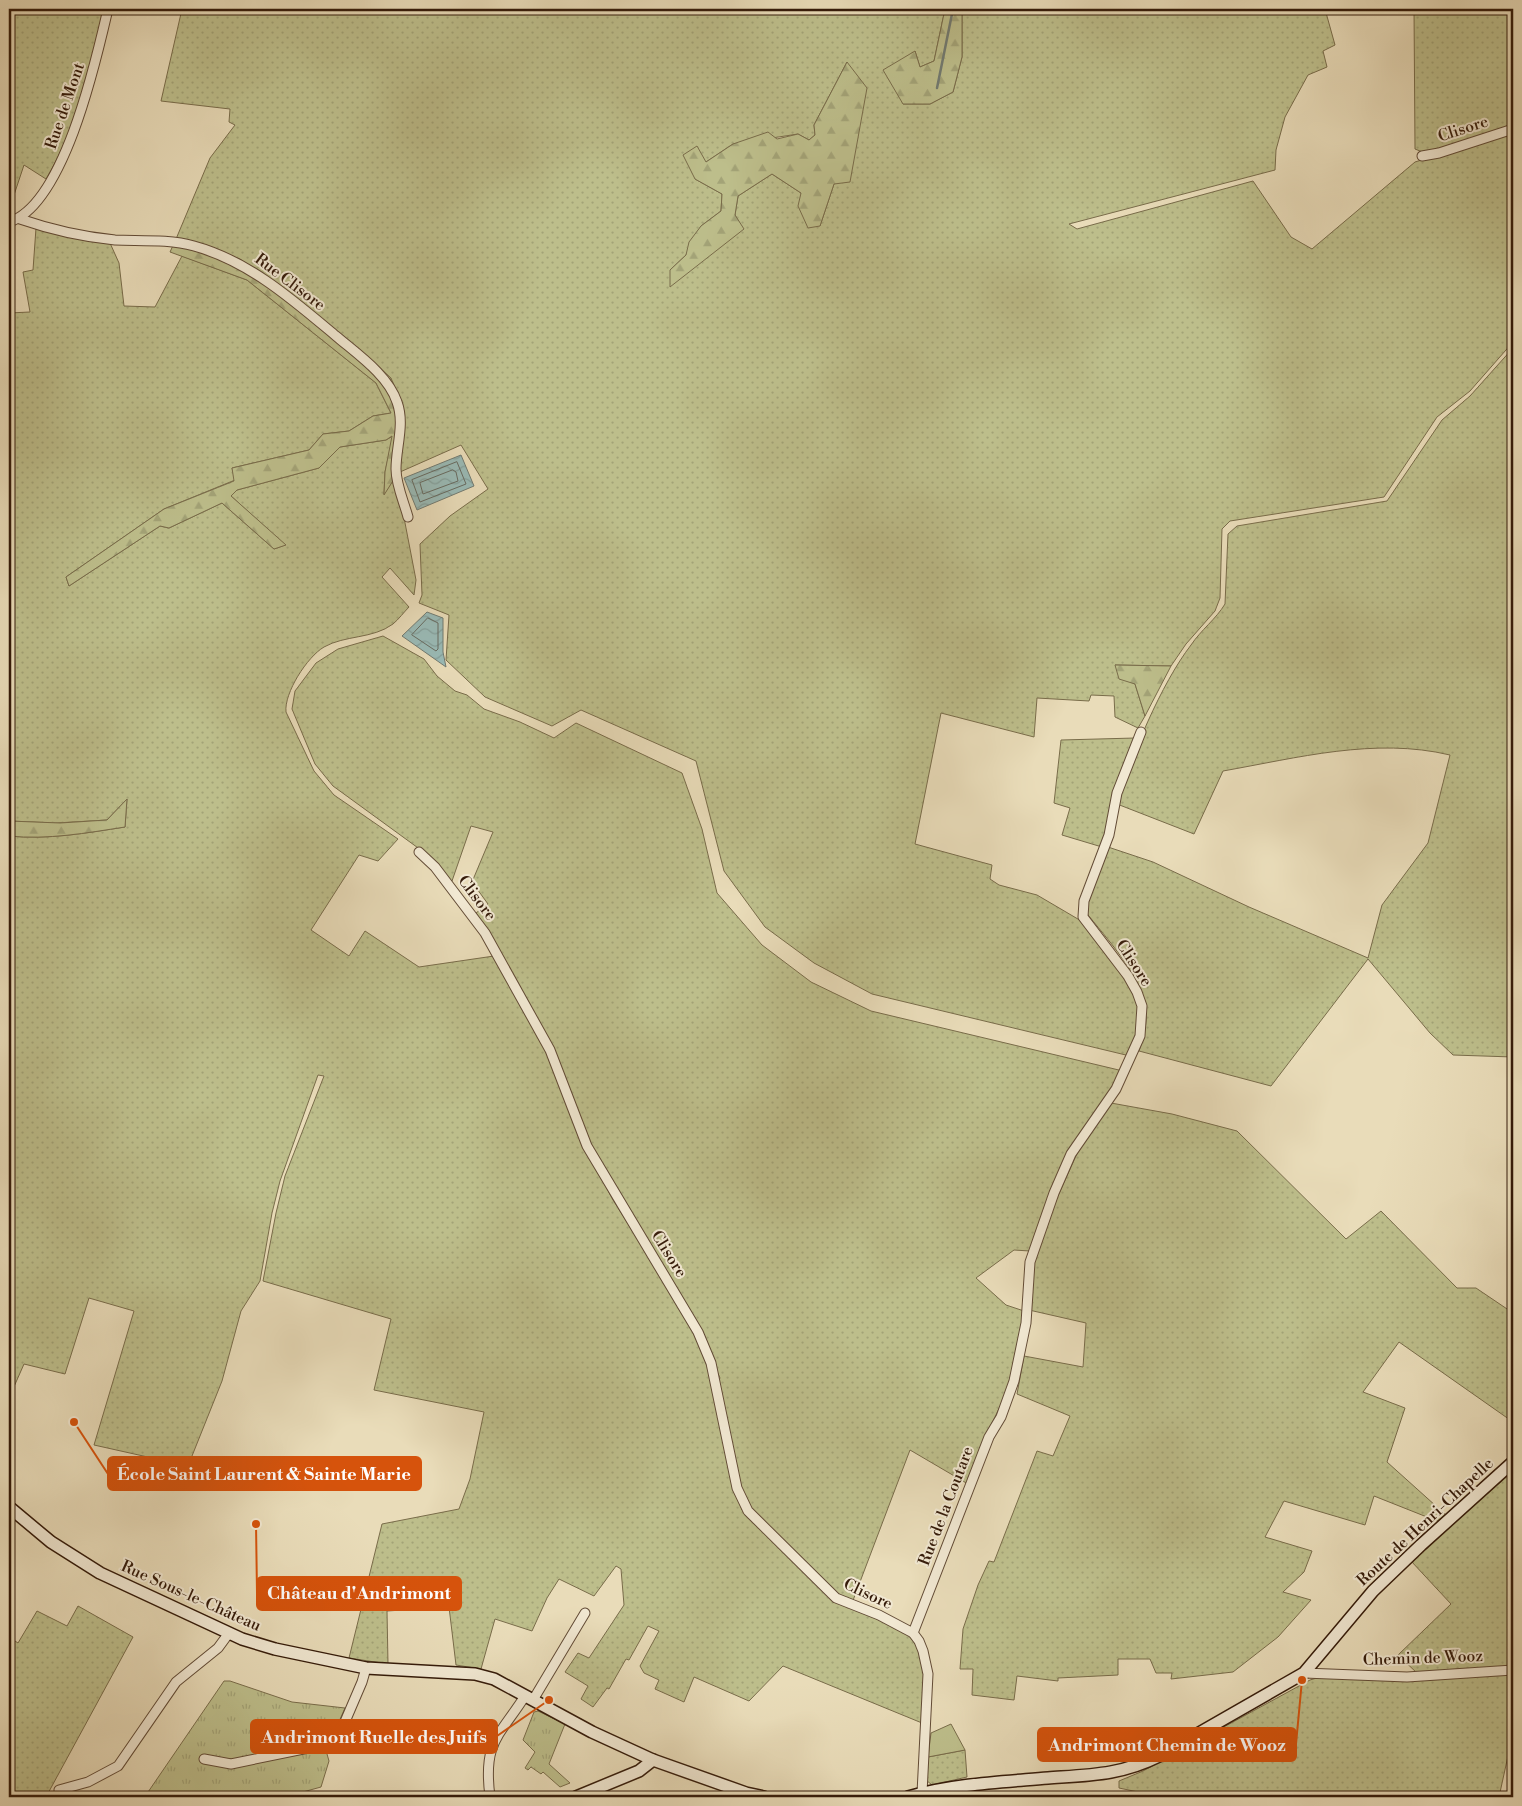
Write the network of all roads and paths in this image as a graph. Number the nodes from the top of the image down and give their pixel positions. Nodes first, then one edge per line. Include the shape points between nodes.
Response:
1 (108, 9) edge
2 (1513, 129) edge
3 (1422, 156) dead end
4 (20, 219) junction
5 (9, 222) edge
6 (408, 517) dead end
7 (1140, 732) dead end
8 (419, 852) dead end
9 (1041, 1231) joint
10 (1513, 1462) edge
11 (9, 1507) edge
12 (584, 1613) dead end
13 (228, 1633) junction
14 (913, 1633) junction
15 (366, 1668) junction
16 (1513, 1670) edge
17 (1304, 1674) junction
18 (529, 1698) junction
19 (204, 1759) dead end
20 (653, 1760) junction
21 (60, 1790) dead end
22 (922, 1793) junction
23 (490, 1797) edge
24 (576, 1797) edge
25 (764, 1797) edge
26 (908, 1797) edge

1 - 4 street, Rue de Mont via 95,63 65,156 34,206
2 - 3 street, Clisore via 1439,154
4 - 5 street
4 - 6 street, Rue Clisore via 45,227 113,239 193,246 226,256 252,270 356,353 389,386 401,416 396,469
7 - 9 street, Clisore via 1116,793 1109,835 1084,901 1083,917 1137,992 1142,1006 1140,1036 1116,1089 1071,1154
8 - 14 street, Clisore via 435,867 485,933 550,1050 588,1146 698,1332 711,1363 733,1474 745,1506 836,1598
9 - 14 street, Rue de la Coutare via 1030,1262 1026,1323 1014,1380
10 - 17 street, Route de Henri-Chapelle via 1373,1591
11 - 13 street, Rue Sous-le-Château via 71,1556
12 - 18 street
13 - 15 street, Rue Sous-le-Château via 276,1649
13 - 21 street via 218,1648 176,1682 118,1766 88,1782
14 - 22 street via 924,1652 928,1674
15 - 18 street, Rue Sous-le-Château via 475,1674 494,1679
15 - 19 street via 341,1731 328,1744 231,1764
16 - 17 street, Chemin de Wooz via 1407,1677
17 - 22 street, Route de Henri-Chapelle via 1137,1767 1106,1774 984,1783
18 - 20 street
18 - 23 street via 492,1744 488,1772
20 - 24 street via 639,1771
20 - 25 street
22 - 26 street, Route de Henri-Chapelle

